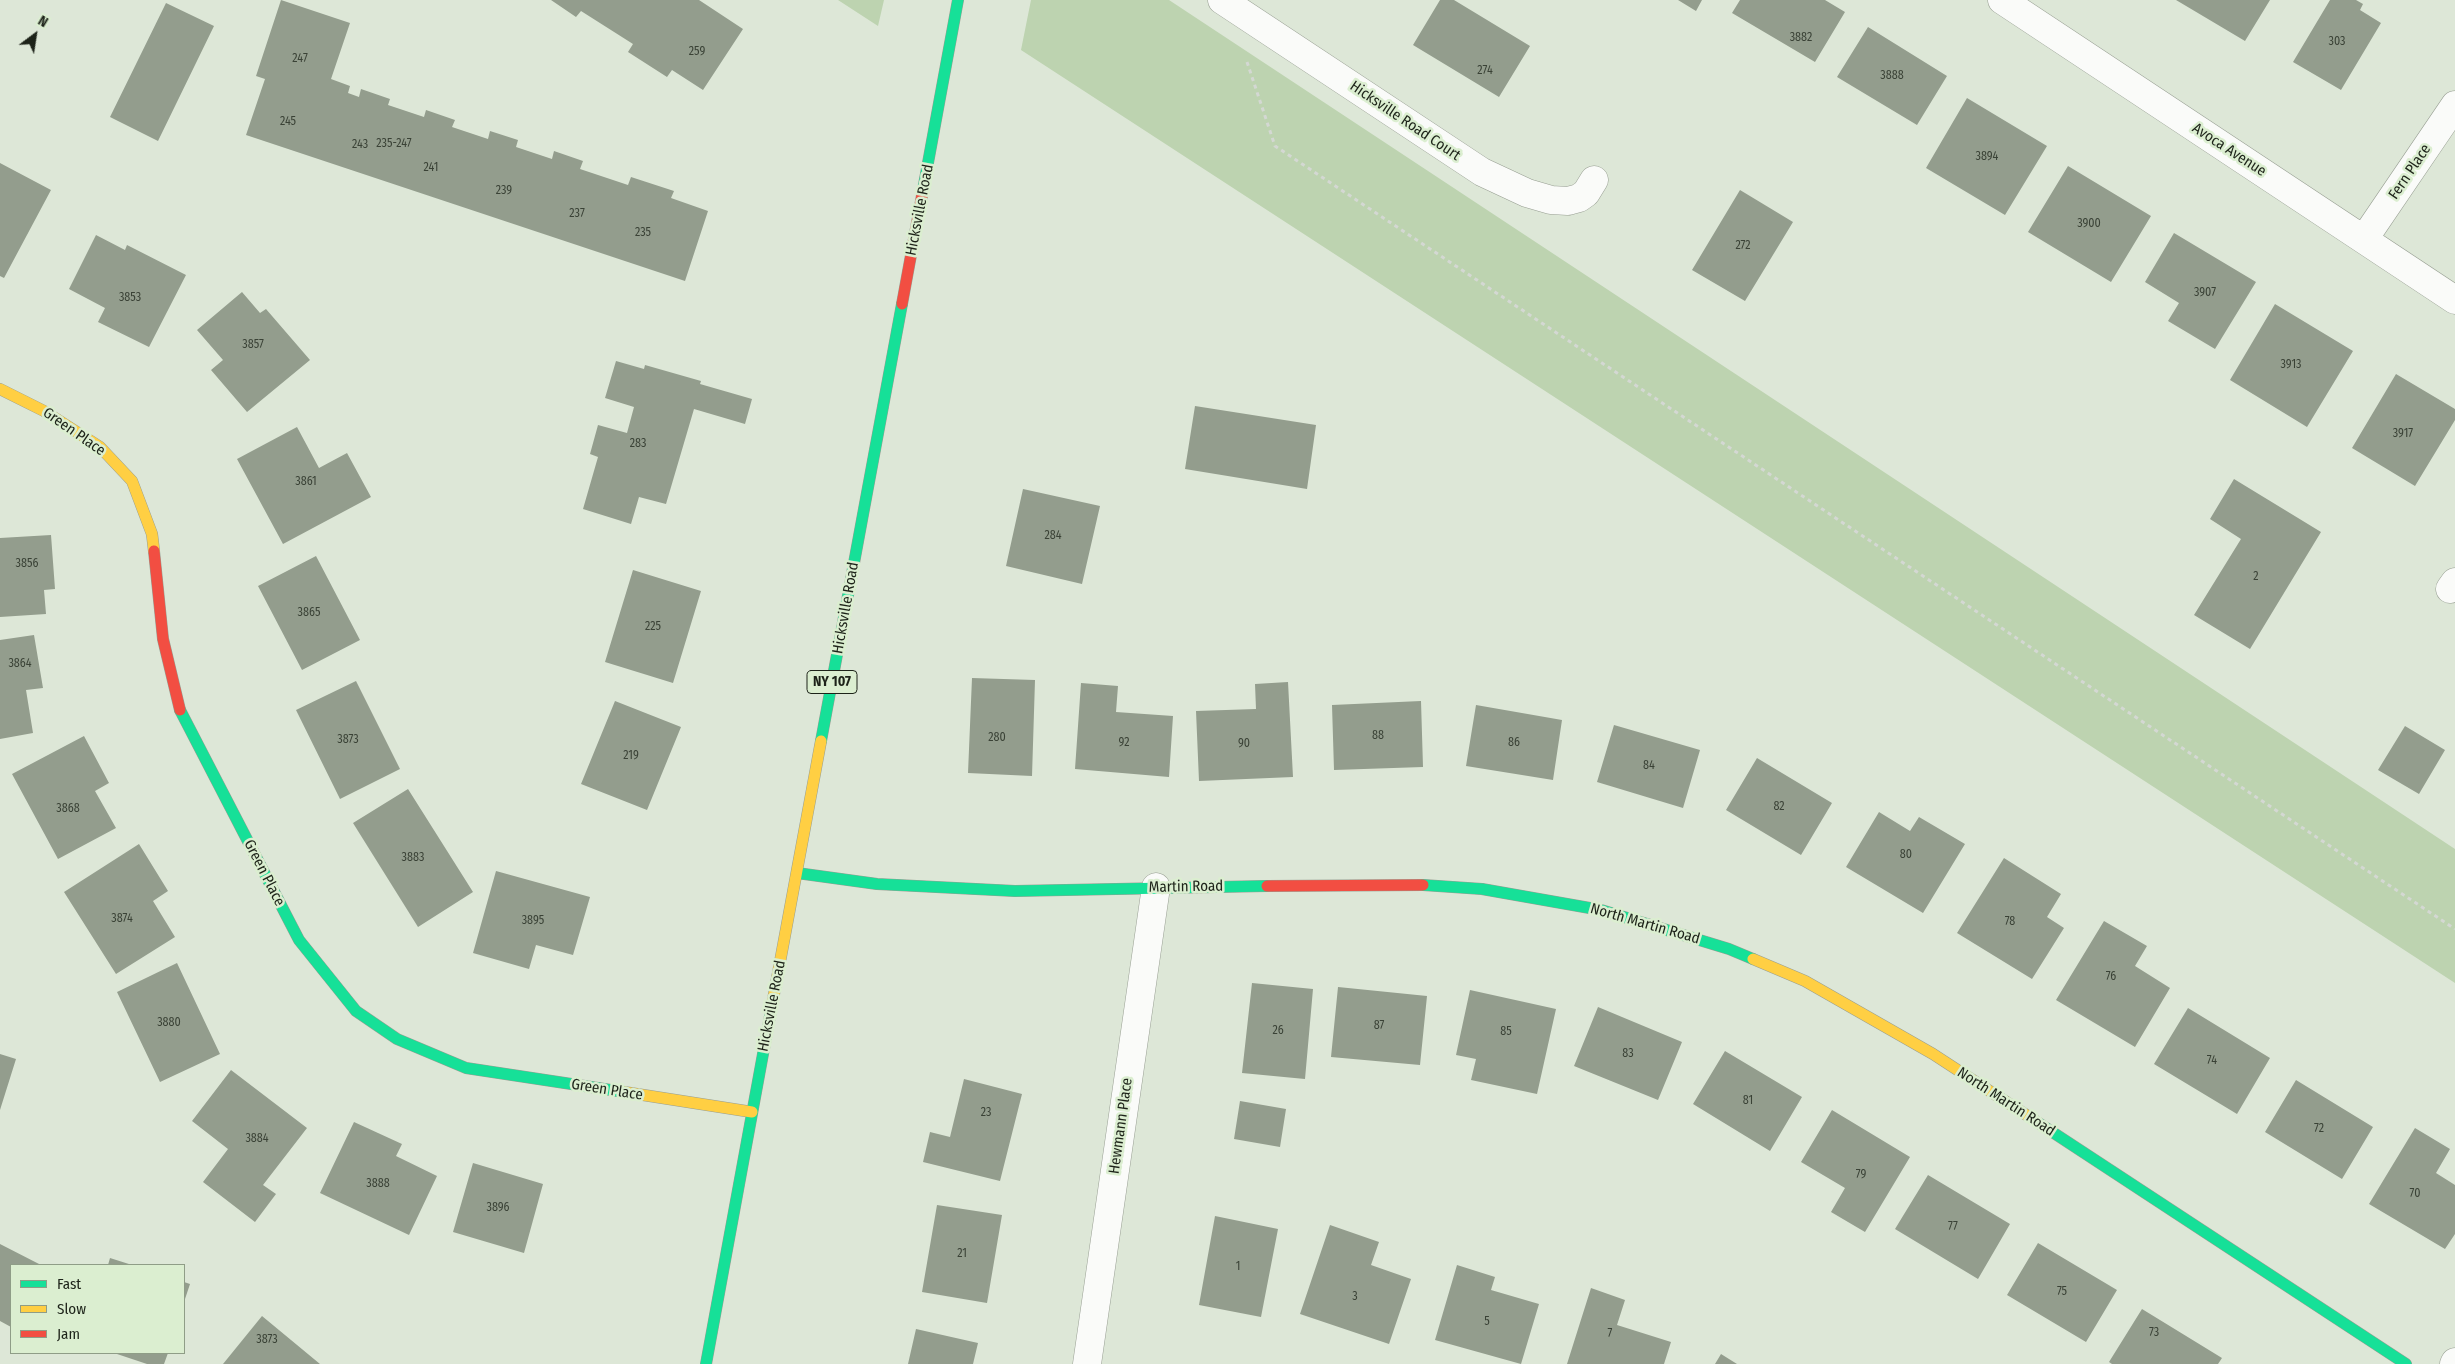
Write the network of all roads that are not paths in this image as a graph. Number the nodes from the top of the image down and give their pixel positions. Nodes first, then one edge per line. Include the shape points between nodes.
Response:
1 (958, 0) edge
2 (1222, 0) edge
3 (2002, 0) edge
4 (2455, 105) edge
5 (1594, 180) dead end
6 (2364, 239) junction
7 (2455, 300) edge
8 (0, 389) edge
9 (797, 872) junction
10 (1156, 887) junction
11 (1574, 905) joint
12 (752, 1112) junction
13 (706, 1364) edge
14 (1087, 1364) edge
15 (2406, 1364) edge

1 - 9 street, Hicksville Road / NY 107
2 - 5 street, Hicksville Road Court via 1482,172 1504,183 1551,200 1568,201 1586,193
3 - 6 street, Avoca Avenue
4 - 6 street, Fern Place
6 - 7 street, Avoca Avenue
8 - 12 street, Green Place via 44,411 100,447 132,481 152,534 163,639 182,715 299,940 356,1011 397,1039 466,1068
9 - 10 street, Martin Road via 877,884 1015,891
9 - 12 street, Hicksville Road / NY 107
10 - 11 street, Martin Road via 1415,885 1482,889
10 - 14 street, Hewmann Place
11 - 15 street, North Martin Road via 1601,910 1729,949 1805,981 1934,1054
12 - 13 street, Hicksville Road / NY 107

